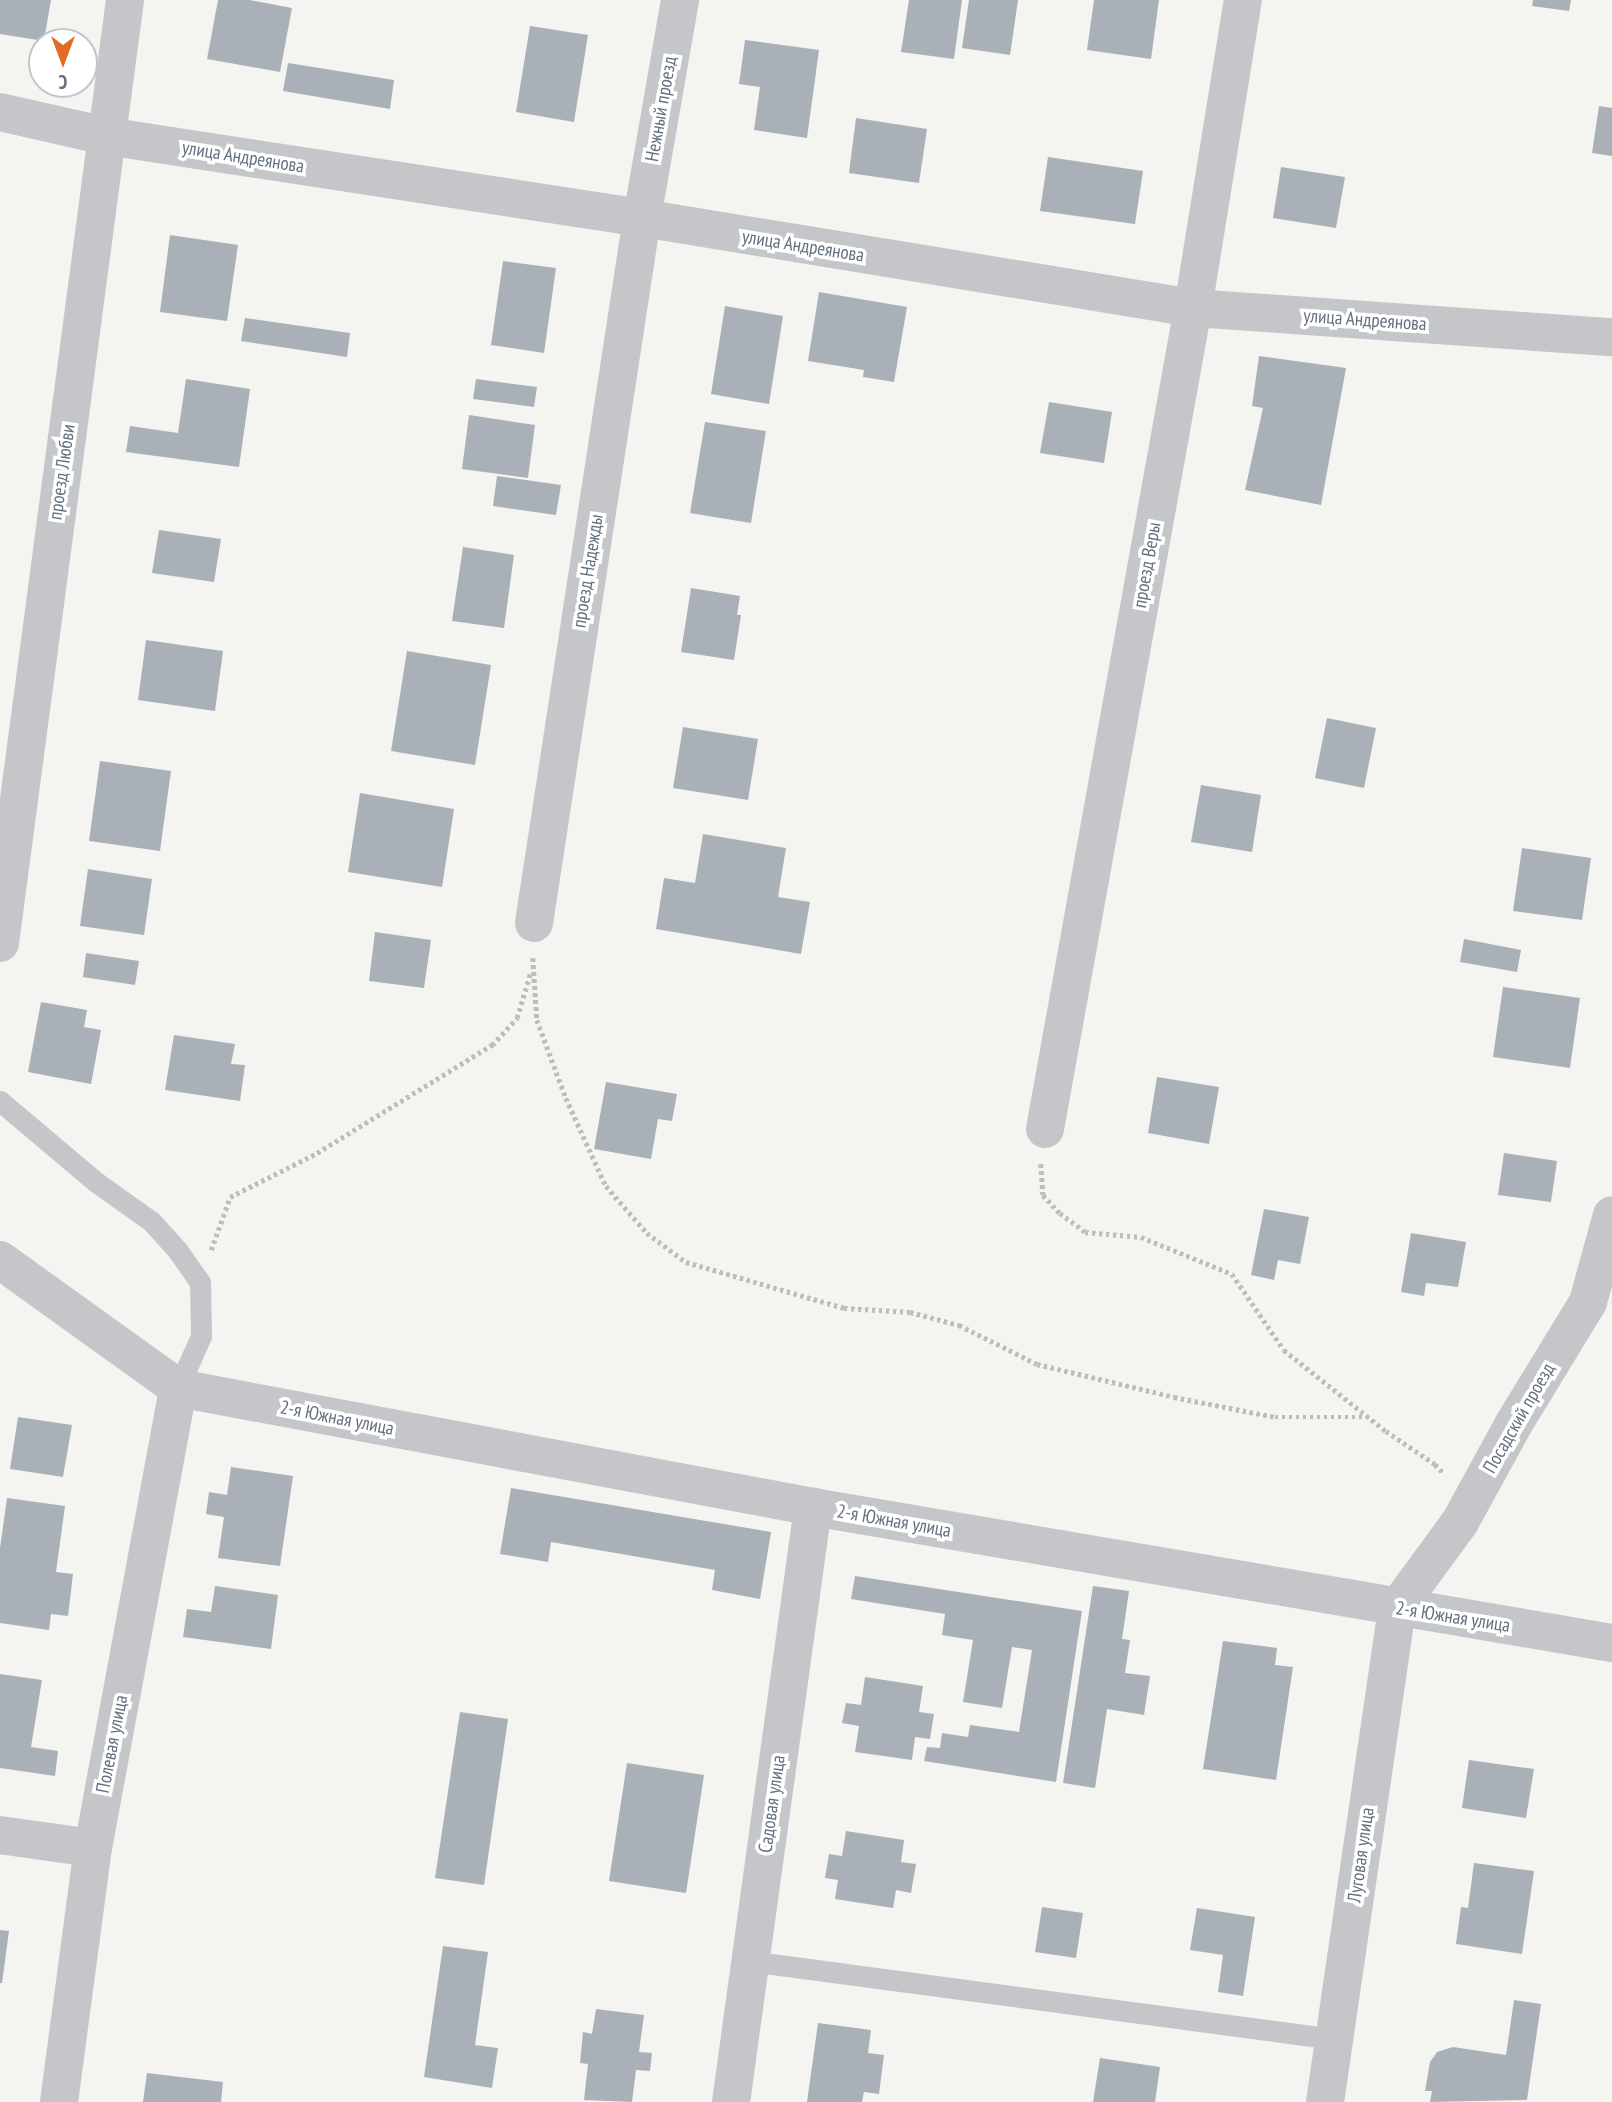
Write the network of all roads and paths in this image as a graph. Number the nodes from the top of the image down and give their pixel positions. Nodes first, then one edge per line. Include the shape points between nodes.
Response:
1 (125, 0) edge
2 (680, 0) edge
3 (1243, 0) edge
4 (0, 112) edge
5 (106, 136) junction
6 (642, 218) junction
7 (1193, 308) junction
8 (1612, 337) edge
9 (534, 923) joint
10 (0, 943) edge
11 (533, 962) junction
12 (0, 1101) edge
13 (1045, 1129) joint
14 (1612, 1215) edge
15 (0, 1260) edge
16 (200, 1282) junction
17 (178, 1388) junction
18 (1369, 1417) junction
19 (813, 1507) junction
20 (1463, 1517) junction
21 (1397, 1608) junction
22 (1612, 1643) edge
23 (0, 1835) edge
24 (93, 1848) junction
25 (750, 1961) junction
26 (1334, 2039) junction
27 (59, 2102) edge
28 (731, 2102) edge
29 (1325, 2102) edge

1 - 5 street, проезд Любви
2 - 6 street, Нежный проезд
3 - 7 street, проезд Веры
4 - 5 street, улица Андреянова
5 - 6 street, улица Андреянова
5 - 10 street, проезд Любви
6 - 7 street, улица Андреянова
6 - 9 street, проезд Надежды
7 - 8 street, улица Андреянова
7 - 13 street, проезд Веры
9 - 11 path
11 - 16 path via 517,1018 492,1045 317,1153 230,1197
11 - 18 path via 537,1020 606,1186 647,1233 686,1262 844,1308 910,1312 959,1325 1037,1364 1174,1397 1275,1417
12 - 16 lane via 96,1182 152,1222
13 - 18 path via 1043,1195 1060,1213 1085,1232 1141,1237 1232,1274 1284,1350
14 - 20 street, Посадский проезд via 1588,1303
15 - 17 street
16 - 17 lane via 201,1336
17 - 19 street, 2-я Южная улица
17 - 24 street, Полевая улица
18 - 20 path via 1435,1464 1445,1475
19 - 21 street, 2-я Южная улица
19 - 25 street, Садовая улица
20 - 21 street, Посадский проезд
21 - 22 street, 2-я Южная улица
21 - 26 street, Луговая улица
23 - 24 street
24 - 27 street, Полевая улица
25 - 26 lane
25 - 28 street, Садовая улица
26 - 29 street, Луговая улица

